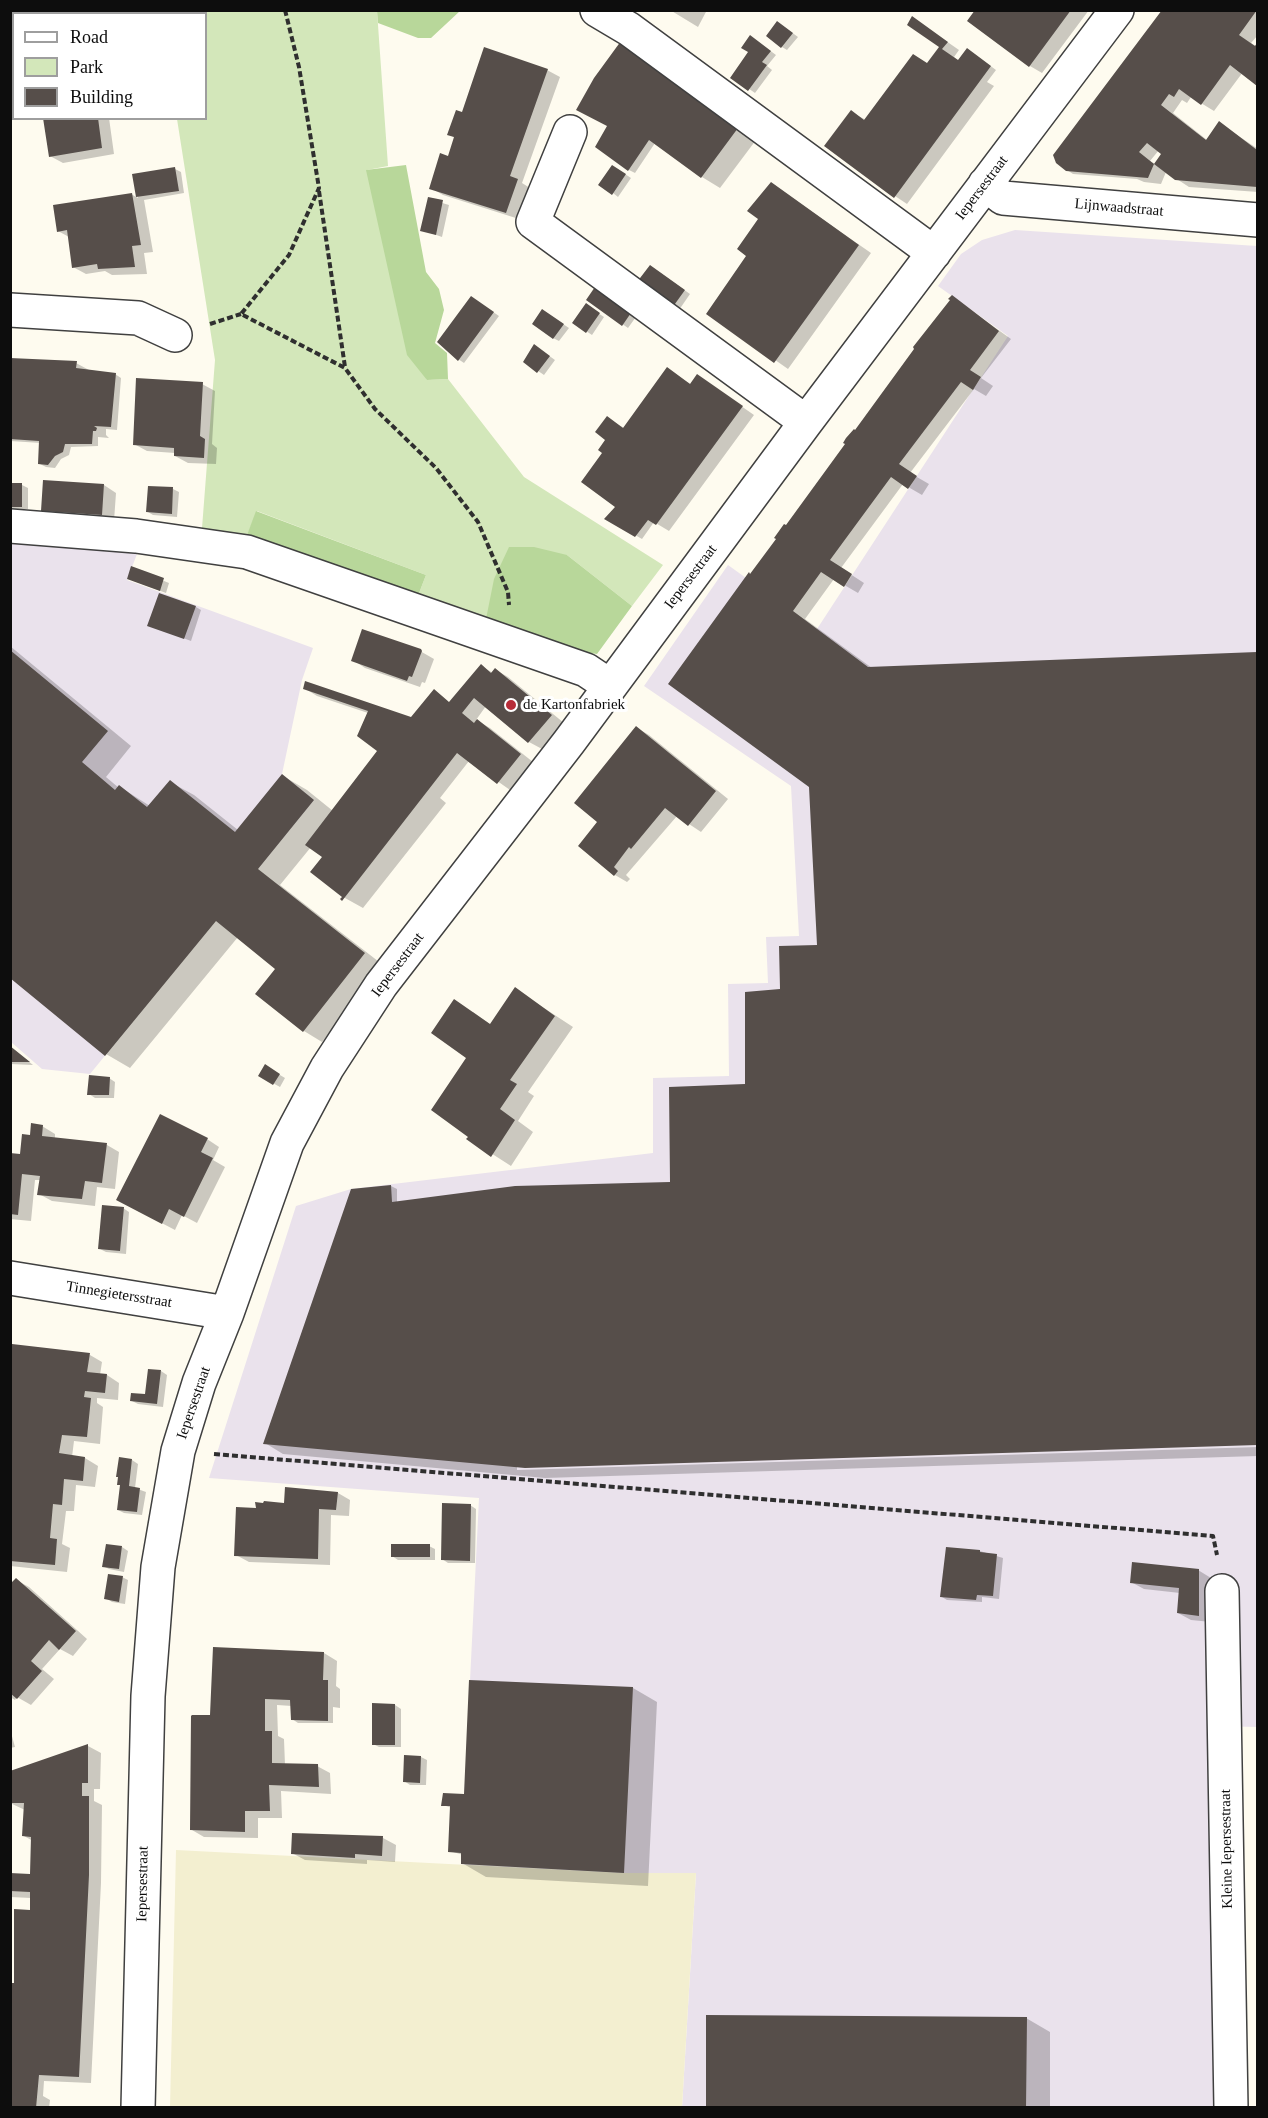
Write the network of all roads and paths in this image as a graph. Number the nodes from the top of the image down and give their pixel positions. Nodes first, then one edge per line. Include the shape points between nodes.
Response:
1 (285, 10) edge
2 (597, 10) edge
3 (1118, 10) edge
4 (570, 132) dead end
5 (985, 184) junction
6 (319, 188) junction
7 (1257, 220) edge
8 (934, 253) junction
9 (11, 303) edge
10 (175, 335) dead end
11 (345, 368) junction
12 (806, 422) junction
13 (10, 526) edge
14 (500, 639) junction
15 (610, 686) junction
16 (10, 1278) edge
17 (227, 1313) junction
18 (178, 1452) junction
19 (1222, 1590) joint
20 (138, 2108) edge
21 (1231, 2108) edge

1 - 6 path via 299,67
2 - 8 street via 629,29
3 - 5 street, Iepersestraat
4 - 12 street via 533,222
5 - 7 street, Lijnwaadstraat via 1003,198
5 - 8 street, Iepersestraat
6 - 11 path
6 - 11 path via 290,255 241,314
8 - 12 street, Iepersestraat
9 - 10 street via 138,318
11 - 14 path via 375,410 436,468 478,522 508,592 509,621
12 - 15 street, Iepersestraat
13 - 14 street via 136,536 247,552
14 - 15 street via 586,670
15 - 17 street, Iepersestraat via 381,985 327,1068 287,1143
16 - 17 street, Tinnegietersstraat
17 - 18 street, Iepersestraat
18 - 19 path via 1214,1536
18 - 20 street, Iepersestraat via 158,1567 148,1696
19 - 21 street, Kleine Iepersestraat

